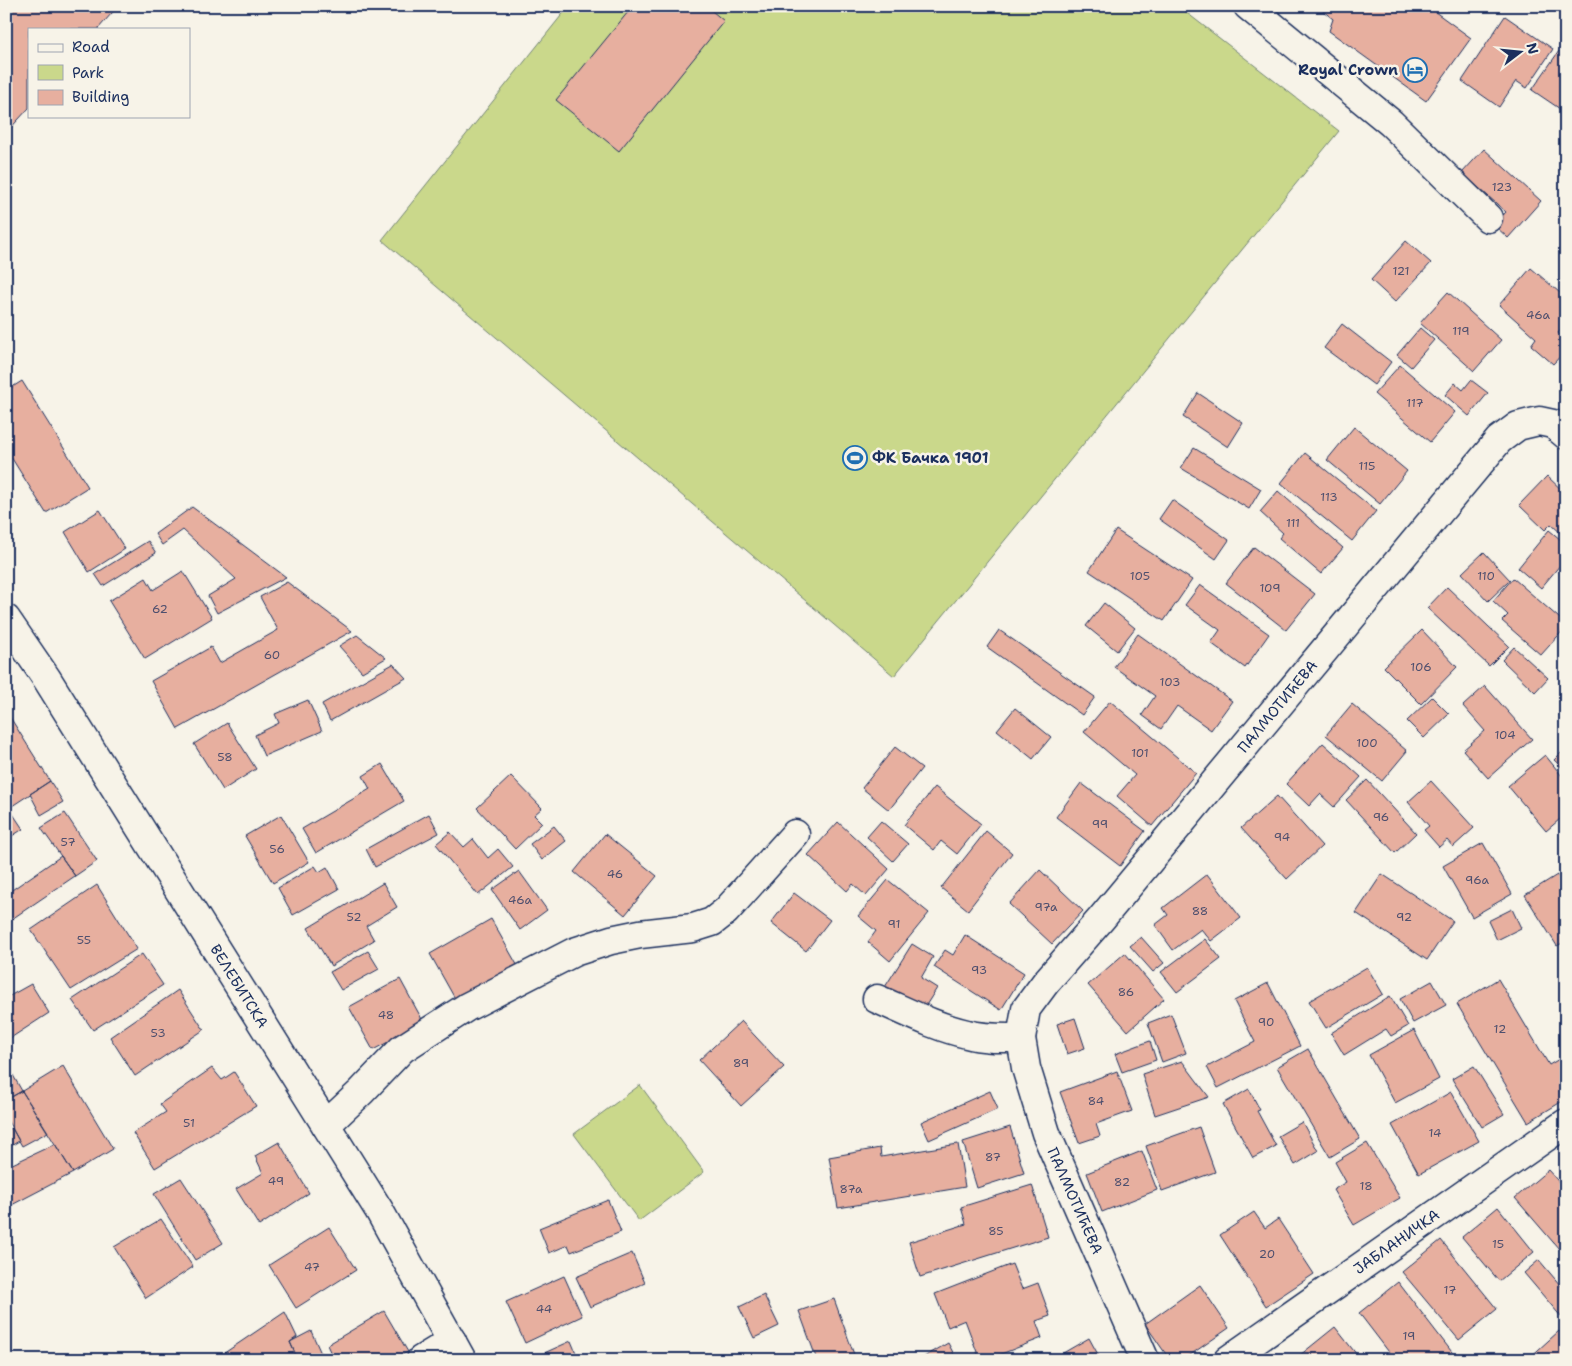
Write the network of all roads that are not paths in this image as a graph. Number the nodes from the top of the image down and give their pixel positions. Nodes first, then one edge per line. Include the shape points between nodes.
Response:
1 (1248, 6) edge
2 (1488, 218) dead end
3 (1566, 435) edge
4 (6, 620) edge
5 (795, 834) dead end
6 (877, 999) dead end
7 (1021, 1038) junction
8 (1566, 1123) edge
9 (326, 1124) junction
10 (457, 1350) edge
11 (421, 1360) edge
12 (1145, 1360) edge
13 (1228, 1360) edge

1 - 2 street via 1391,123
3 - 7 street, ПАЛМОТИЋЕВА via 1553,424 1539,421 1518,426 1499,440 1046,982 1026,1009
4 - 9 street, ВЕЛЕБИТСКА via 47,679
5 - 9 street via 726,911 712,922 693,928 612,940 574,952 467,1007 402,1049
6 - 7 street via 969,1035
7 - 12 street, ПАЛМОТИЋЕВА via 1026,1068 1046,1133
8 - 13 street, ЈАБЛАНИЧКА
9 - 10 street, ВЕЛЕБИТСКА via 379,1210
10 - 11 street

